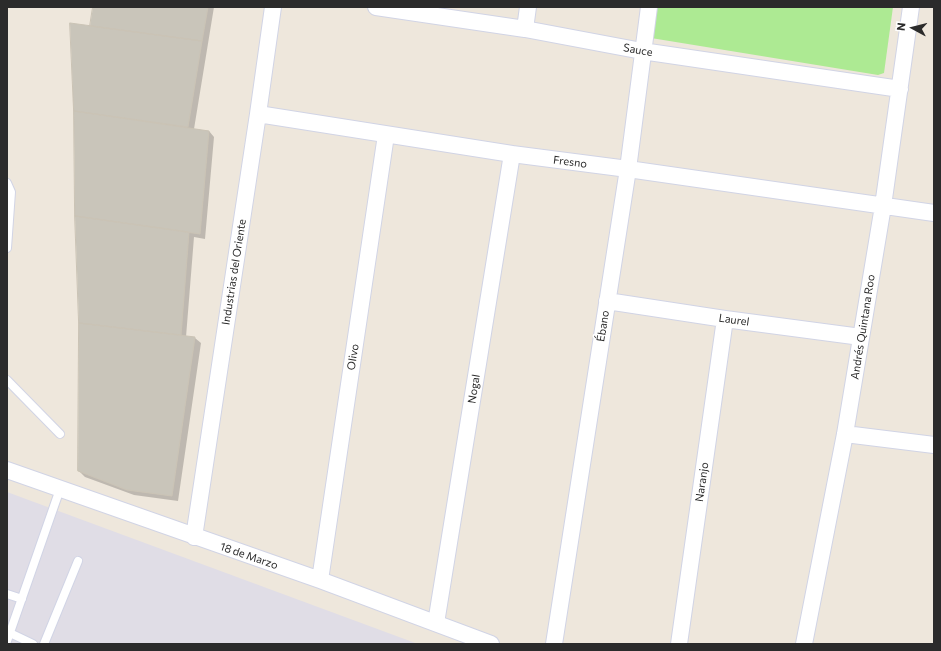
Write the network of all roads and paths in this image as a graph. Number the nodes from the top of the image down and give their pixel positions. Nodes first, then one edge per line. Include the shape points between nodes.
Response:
1 (273, 7) edge
2 (376, 7) edge
3 (528, 7) edge
4 (649, 7) edge
5 (911, 7) edge
6 (406, 10) edge
7 (525, 30) junction
8 (642, 51) junction
9 (900, 89) junction
10 (258, 114) junction
11 (386, 135) junction
12 (512, 154) junction
13 (628, 169) junction
14 (7, 183) edge
15 (883, 206) junction
16 (934, 213) edge
17 (7, 248) edge
18 (607, 301) junction
19 (725, 319) junction
20 (861, 337) junction
21 (7, 380) edge
22 (60, 434) dead end
23 (846, 434) junction
24 (934, 445) edge
25 (7, 470) edge
26 (60, 489) junction
27 (194, 536) junction
28 (78, 560) dead end
29 (320, 580) junction
30 (7, 594) edge
31 (22, 599) junction
32 (436, 623) junction
33 (10, 633) junction
34 (7, 641) edge
35 (32, 644) edge
36 (44, 644) edge
37 (491, 644) edge
38 (554, 644) edge
39 (679, 644) edge
40 (804, 644) edge

1 - 10 street, Industrias del Oriente
2 - 6 street, Sauce
3 - 7 street
4 - 8 street, Ébano
5 - 9 street, Andrés Quintana Roo
6 - 7 street, Sauce
7 - 8 street, Sauce
8 - 9 street, Sauce
8 - 13 street, Ébano
9 - 15 street, Andrés Quintana Roo
10 - 11 street, Fresno
10 - 27 street, Industrias del Oriente
11 - 12 street, Fresno
11 - 29 street, Olivo
12 - 13 street, Fresno
12 - 32 street, Nogal
13 - 15 street, Fresno
13 - 18 street, Ébano
14 - 17 lane via 11,192
15 - 16 street, Fresno
15 - 20 street, Andrés Quintana Roo
18 - 19 street, Laurel
18 - 38 street, Ébano
19 - 20 street, Laurel
19 - 39 street, Naranjo
20 - 23 street, Andrés Quintana Roo
21 - 22 lane
23 - 24 street
23 - 40 street, Andrés Quintana Roo
25 - 26 street, 18 de Marzo
26 - 27 street, 18 de Marzo
26 - 31 lane
27 - 29 street, 18 de Marzo
28 - 36 lane
29 - 32 street, 18 de Marzo
30 - 31 lane
31 - 33 lane
32 - 37 street, 18 de Marzo
33 - 34 lane
33 - 35 lane

